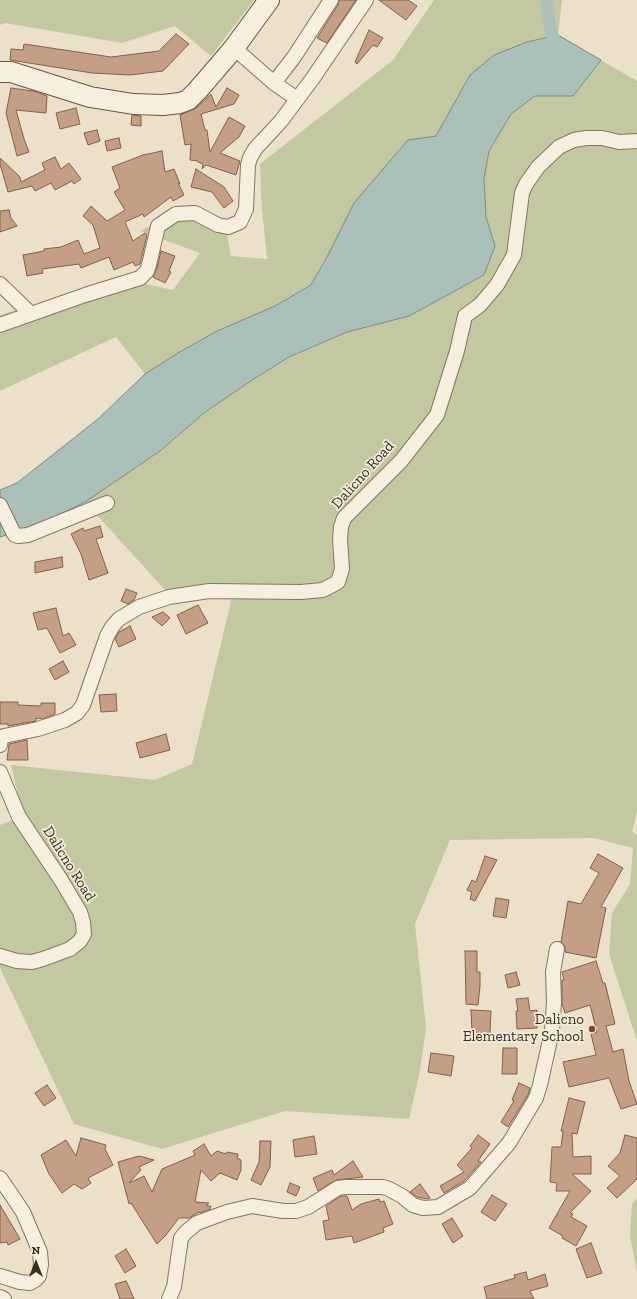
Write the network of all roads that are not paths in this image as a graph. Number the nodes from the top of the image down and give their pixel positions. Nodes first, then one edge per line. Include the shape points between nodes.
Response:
1 (269, 0) edge
2 (331, 0) edge
3 (366, 0) edge
4 (234, 48) junction
5 (0, 72) edge
6 (274, 83) junction
7 (297, 99) junction
8 (637, 140) edge
9 (0, 284) edge
10 (31, 314) junction
11 (0, 325) edge
12 (107, 503) dead end
13 (0, 505) edge
14 (0, 745) edge
15 (0, 772) edge
16 (557, 949) dead end
17 (0, 956) edge
18 (0, 1178) edge
19 (0, 1276) edge
20 (0, 1297) edge
21 (4, 1299) edge
22 (169, 1299) edge

1 - 4 main road
2 - 6 street
3 - 7 street
4 - 5 main road via 188,100 163,105 133,104 90,97 11,72
4 - 6 street
6 - 7 street
7 - 10 street via 250,158 246,209 240,222 228,227 218,225 195,213 176,214 158,226 149,265 140,278
8 - 14 street, Dalicno Road via 574,140 559,148 538,167 526,184 522,193 514,255 497,285 480,305 465,316 437,415 401,461 344,518 340,540 342,569 338,582 323,590 301,592 209,591 169,598 139,607 119,619 112,627 83,705 77,713 38,729 4,736
9 - 10 street
10 - 11 street
12 - 13 street via 28,535 18,536 13,532
15 - 17 street, Dalicno Road via 19,817 80,912 84,934 70,949 32,962
16 - 22 street via 553,972 552,1031 536,1098 509,1143 470,1188 438,1207 423,1208 413,1206 402,1196 383,1187 345,1187 338,1188 308,1207 296,1211 252,1206 196,1223 181,1238 174,1287
18 - 19 street via 23,1212 40,1252 42,1264 39,1276 30,1283
20 - 21 street

